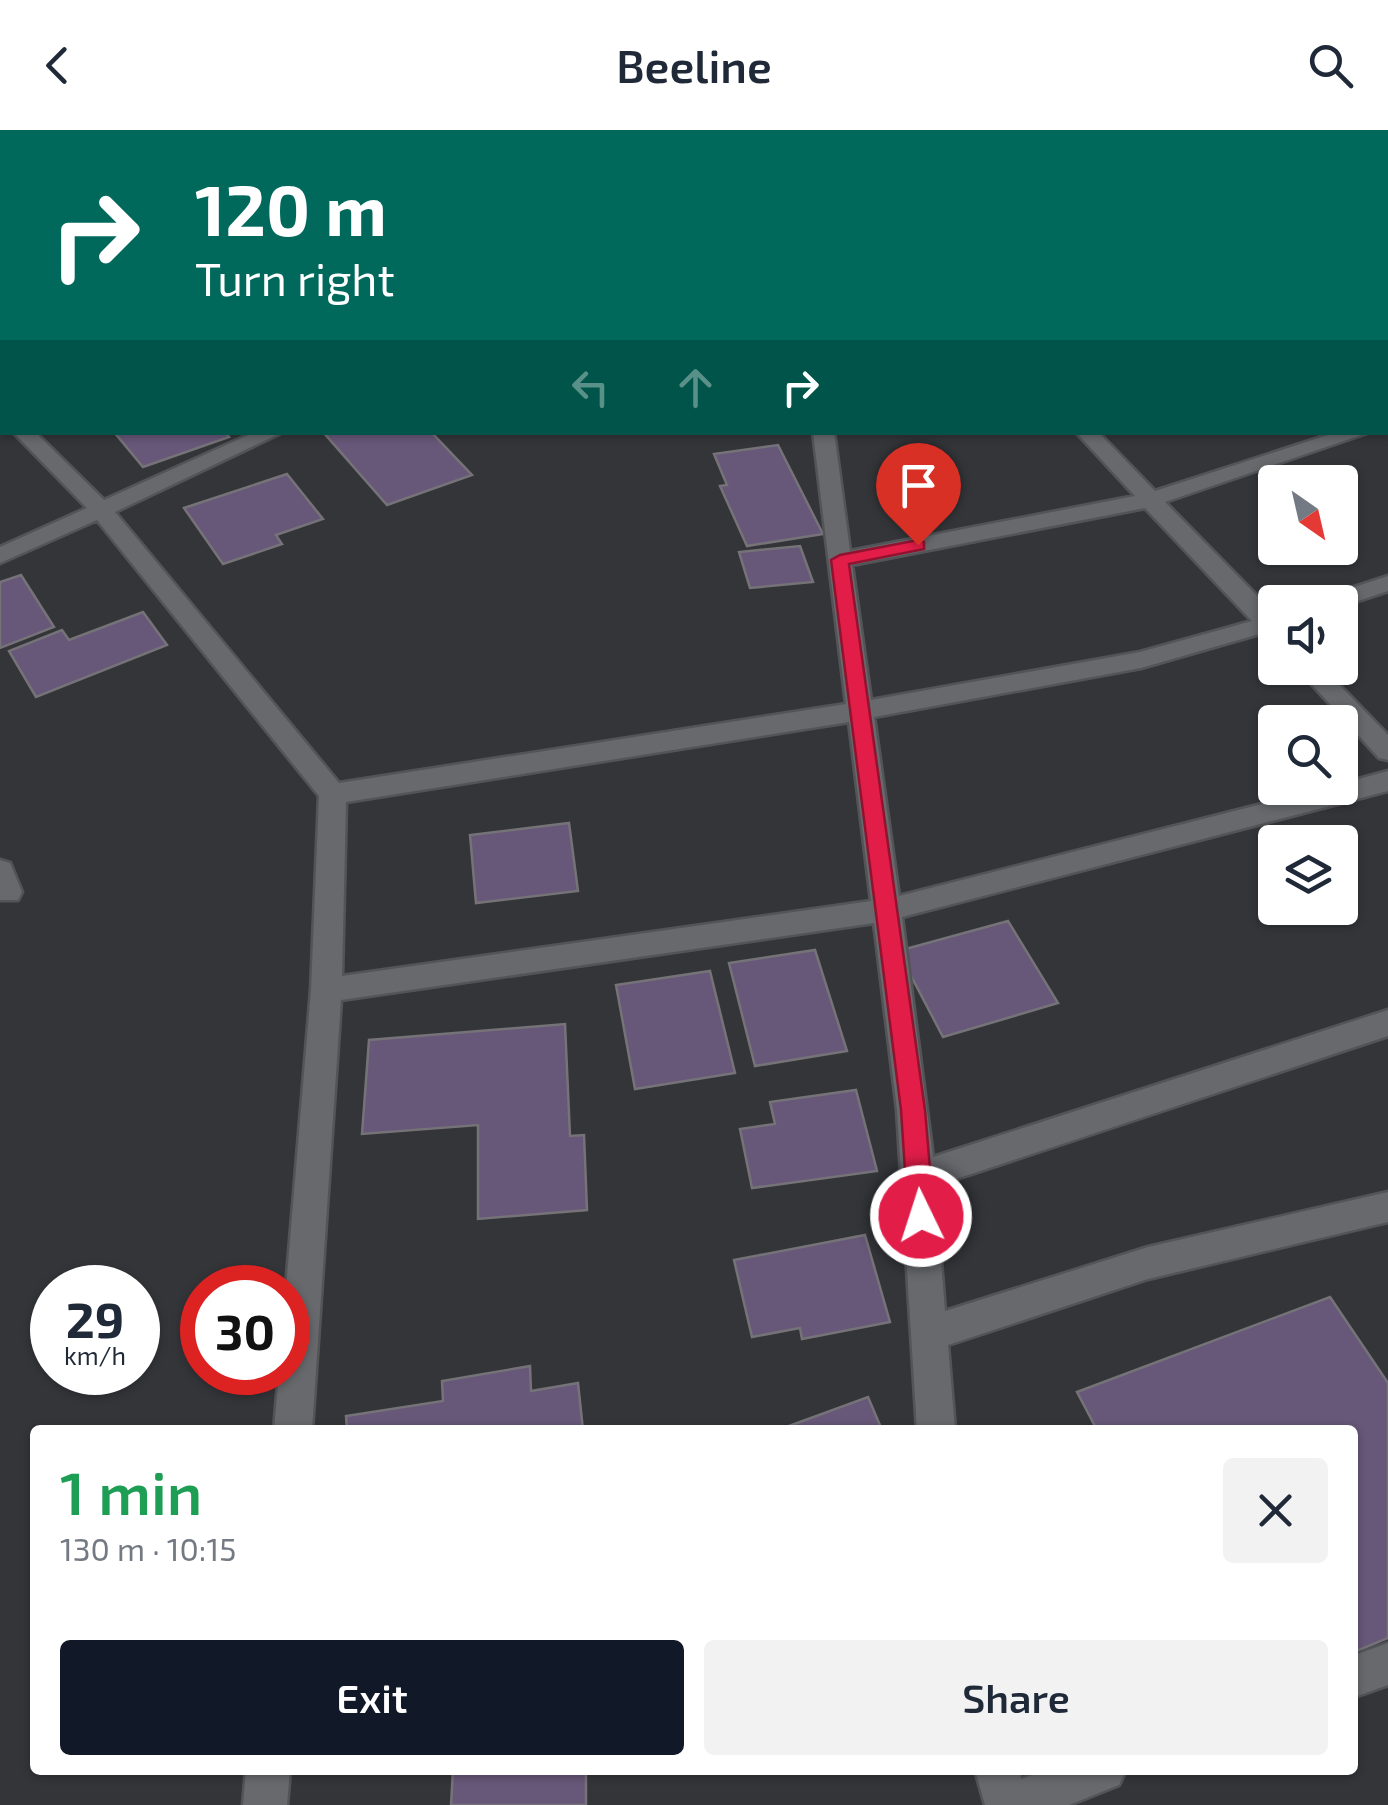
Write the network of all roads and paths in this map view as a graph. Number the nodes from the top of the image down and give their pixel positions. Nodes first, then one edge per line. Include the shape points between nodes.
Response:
1 (25, 435) edge
2 (266, 435) edge
3 (823, 435) edge
4 (1089, 435) edge
5 (1351, 435) edge
6 (1150, 500) junction
7 (101, 510) junction
8 (0, 556) edge
9 (840, 560) junction
10 (1388, 584) edge
11 (1358, 594) edge
12 (1258, 611) edge
13 (1258, 630) edge
14 (1325, 685) edge
15 (860, 711) junction
16 (1388, 750) edge
17 (1388, 781) edge
18 (333, 794) junction
19 (886, 910) junction
20 (326, 990) junction
21 (1388, 1024) edge
22 (918, 1177) junction
23 (1388, 1207) edge
24 (929, 1334) junction
25 (293, 1425) edge
26 (936, 1425) edge
27 (1388, 1664) edge
28 (1358, 1675) edge
29 (268, 1775) edge
30 (999, 1775) edge
31 (1090, 1775) edge
32 (265, 1805) edge
33 (1009, 1805) edge

1 - 7 street
2 - 7 street
3 - 9 street
4 - 6 street
5 - 6 street
6 - 9 street
6 - 12 street
7 - 8 street
7 - 18 street
9 - 15 street
10 - 11 street
13 - 15 street via 1140,660
14 - 16 street
15 - 18 street
15 - 19 street
17 - 19 street
18 - 20 street
19 - 20 street
19 - 22 street
20 - 25 street
21 - 22 street
22 - 24 street
23 - 24 street via 1148,1263
24 - 26 street
27 - 28 street
29 - 32 street
30 - 33 street
31 - 33 street

